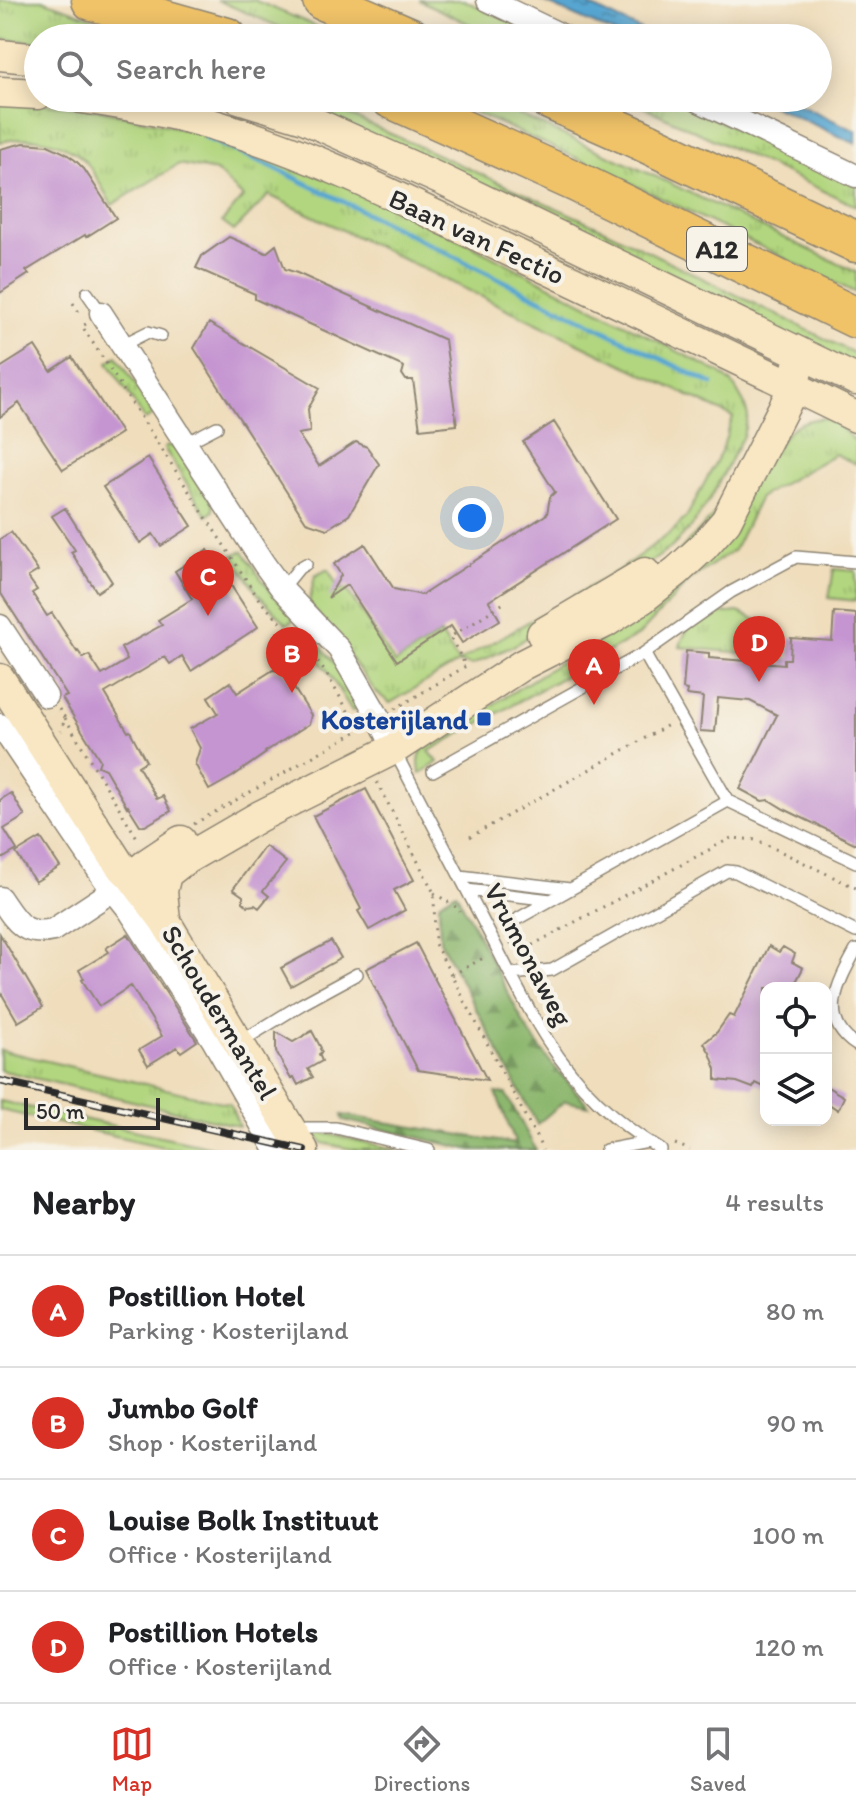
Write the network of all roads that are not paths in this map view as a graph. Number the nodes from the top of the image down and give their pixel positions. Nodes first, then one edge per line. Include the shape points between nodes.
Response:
1 (92, 0) edge
2 (160, 0) edge
3 (323, 0) edge
4 (488, 0) edge
5 (177, 24) edge
6 (218, 24) edge
7 (379, 24) edge
8 (538, 24) edge
9 (0, 55) edge
10 (24, 58) edge
11 (0, 92) edge
12 (24, 93) edge
13 (165, 112) edge
14 (284, 112) edge
15 (422, 112) edge
16 (578, 112) edge
17 (722, 112) edge
18 (856, 176) edge
19 (856, 242) edge
20 (87, 293) dead end
21 (101, 313) joint
22 (856, 318) edge
23 (161, 336) dead end
24 (122, 345) junction
25 (800, 353) junction
26 (856, 380) edge
27 (785, 382) junction
28 (856, 417) edge
29 (217, 427) dead end
30 (186, 443) junction
31 (856, 562) edge
32 (306, 564) dead end
33 (282, 589) junction
34 (0, 626) edge
35 (644, 653) junction
36 (0, 679) edge
37 (24, 713) edge
38 (386, 733) junction
39 (433, 771) dead end
40 (728, 801) junction
41 (856, 862) edge
42 (130, 873) junction
43 (166, 874) junction
44 (460, 876) junction
45 (571, 889) junction
46 (467, 890) junction
47 (0, 898) edge
48 (552, 900) junction
49 (519, 918) road end
50 (165, 921) junction
51 (856, 932) edge
52 (856, 950) edge
53 (357, 974) dead end
54 (511, 974) junction
55 (239, 1043) junction
56 (856, 1045) edge
57 (304, 1139) edge
58 (648, 1142) junction
59 (664, 1145) edge
60 (276, 1150) edge
61 (429, 1150) edge
62 (606, 1150) edge

1 - 5 highway
2 - 6 highway
3 - 7 highway
4 - 8 street
9 - 10 street
11 - 12 street
13 - 27 street, Baan van Fectio via 226,128 365,183
14 - 25 street, Baan van Fectio via 442,180
15 - 22 highway, A12
16 - 19 highway, A12
17 - 18 street
20 - 21 lane
21 - 24 street
23 - 24 lane via 148,332
24 - 30 street
25 - 26 street, Baan van Fectio
25 - 27 street
27 - 28 street, Baan van Fectio
27 - 38 street via 726,521 677,571 617,615
29 - 30 lane
30 - 33 street
31 - 35 lane via 796,557 731,592
32 - 33 lane
33 - 38 street via 339,649
34 - 37 street, Schoudermantel
35 - 39 lane
35 - 40 lane
36 - 37 street, Schoudermantel
37 - 42 street, Schoudermantel via 119,864
37 - 42 street, Schoudermantel via 41,716 132,858
38 - 42 street
38 - 43 street
38 - 44 lane, Vrumonaweg
40 - 41 lane
40 - 45 lane
42 - 43 street
42 - 47 street via 53,930 35,932 21,926
42 - 50 street, Schoudermantel
42 - 60 street, Schoudermantel via 129,910
43 - 50 street
44 - 45 lane
44 - 46 lane, Vrumonaweg
45 - 48 lane
46 - 48 lane
46 - 54 lane, Vrumonaweg via 494,952
48 - 49 lane
50 - 55 street, Schoudermantel
51 - 54 lane via 727,871 552,970
52 - 56 lane via 837,987 834,1008 841,1030
53 - 55 lane
54 - 58 lane, Vrumonaweg via 570,1071
55 - 57 street, Schoudermantel
57 - 61 lane via 336,1128
58 - 59 lane, Vrumonaweg
58 - 62 lane

